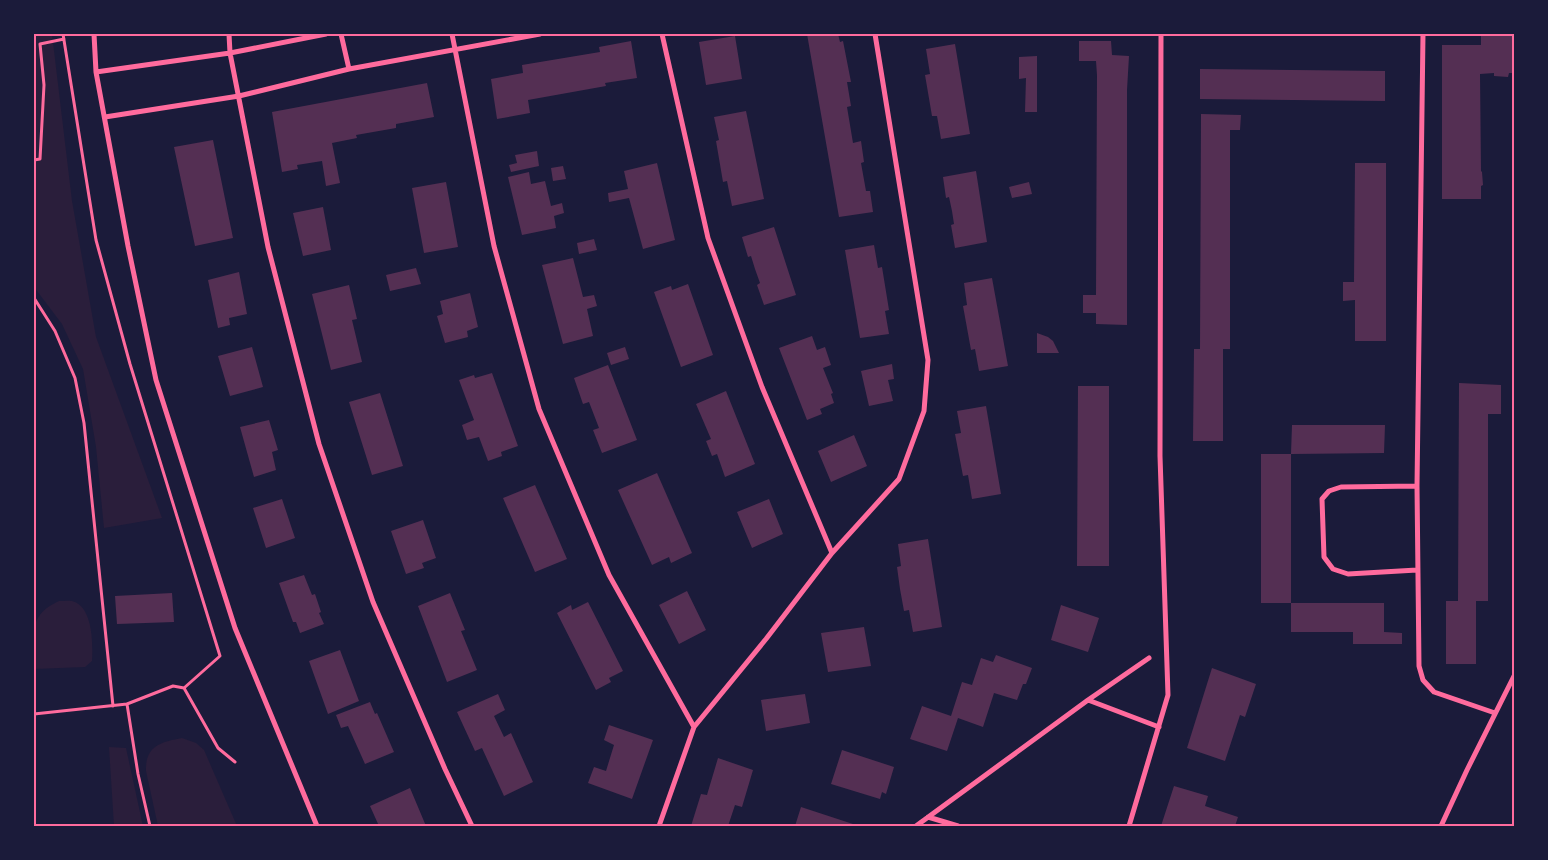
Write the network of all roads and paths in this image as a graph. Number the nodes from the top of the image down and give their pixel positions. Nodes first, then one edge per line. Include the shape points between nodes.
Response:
1 (94, 34) edge
2 (229, 34) edge
3 (326, 34) edge
4 (341, 34) edge
5 (452, 34) edge
6 (540, 34) edge
7 (662, 34) edge
8 (874, 34) edge
9 (1161, 34) edge
10 (1423, 34) edge
11 (64, 39) dead end
12 (454, 50) junction
13 (230, 53) junction
14 (349, 70) junction
15 (96, 72) junction
16 (239, 96) junction
17 (105, 117) junction
18 (34, 160) edge
19 (34, 298) edge
20 (1417, 486) junction
21 (832, 553) junction
22 (1418, 570) junction
23 (1149, 658) dead end
24 (1514, 676) edge
25 (1088, 700) junction
26 (127, 704) junction
27 (113, 706) junction
28 (1495, 713) junction
29 (34, 714) edge
30 (694, 727) junction
31 (1159, 727) junction
32 (235, 762) dead end
33 (928, 817) junction
34 (150, 826) edge
35 (317, 826) edge
36 (472, 826) edge
37 (659, 826) edge
38 (916, 826) edge
39 (958, 826) edge
40 (1129, 826) edge
41 (1441, 826) edge

1 - 15 street
2 - 13 street
3 - 13 street
4 - 14 street
5 - 12 street
6 - 12 street
7 - 21 street via 708,238 762,387
8 - 21 street via 928,360 924,411 899,479
9 - 31 street via 1160,456 1168,696
10 - 20 street
11 - 18 path via 40,44 44,86 40,159
12 - 14 street
12 - 30 street via 494,246 539,409 609,575
13 - 15 street
13 - 16 street
14 - 16 street
15 - 17 street
16 - 17 street
16 - 36 street via 268,247 319,444 373,602
17 - 35 street via 156,380 235,628
19 - 27 path via 56,332 75,378 84,423
20 - 22 street
20 - 22 street via 1341,487 1330,491 1322,500 1324,557 1333,569 1348,574
21 - 30 street
22 - 28 street via 1422,680 1434,692
23 - 25 street
24 - 28 street
25 - 31 street
25 - 33 street
26 - 27 path
26 - 32 path via 173,686 184,688 218,748
26 - 34 path
27 - 29 path
28 - 41 street
30 - 37 street
31 - 40 street
33 - 38 street
33 - 39 street

